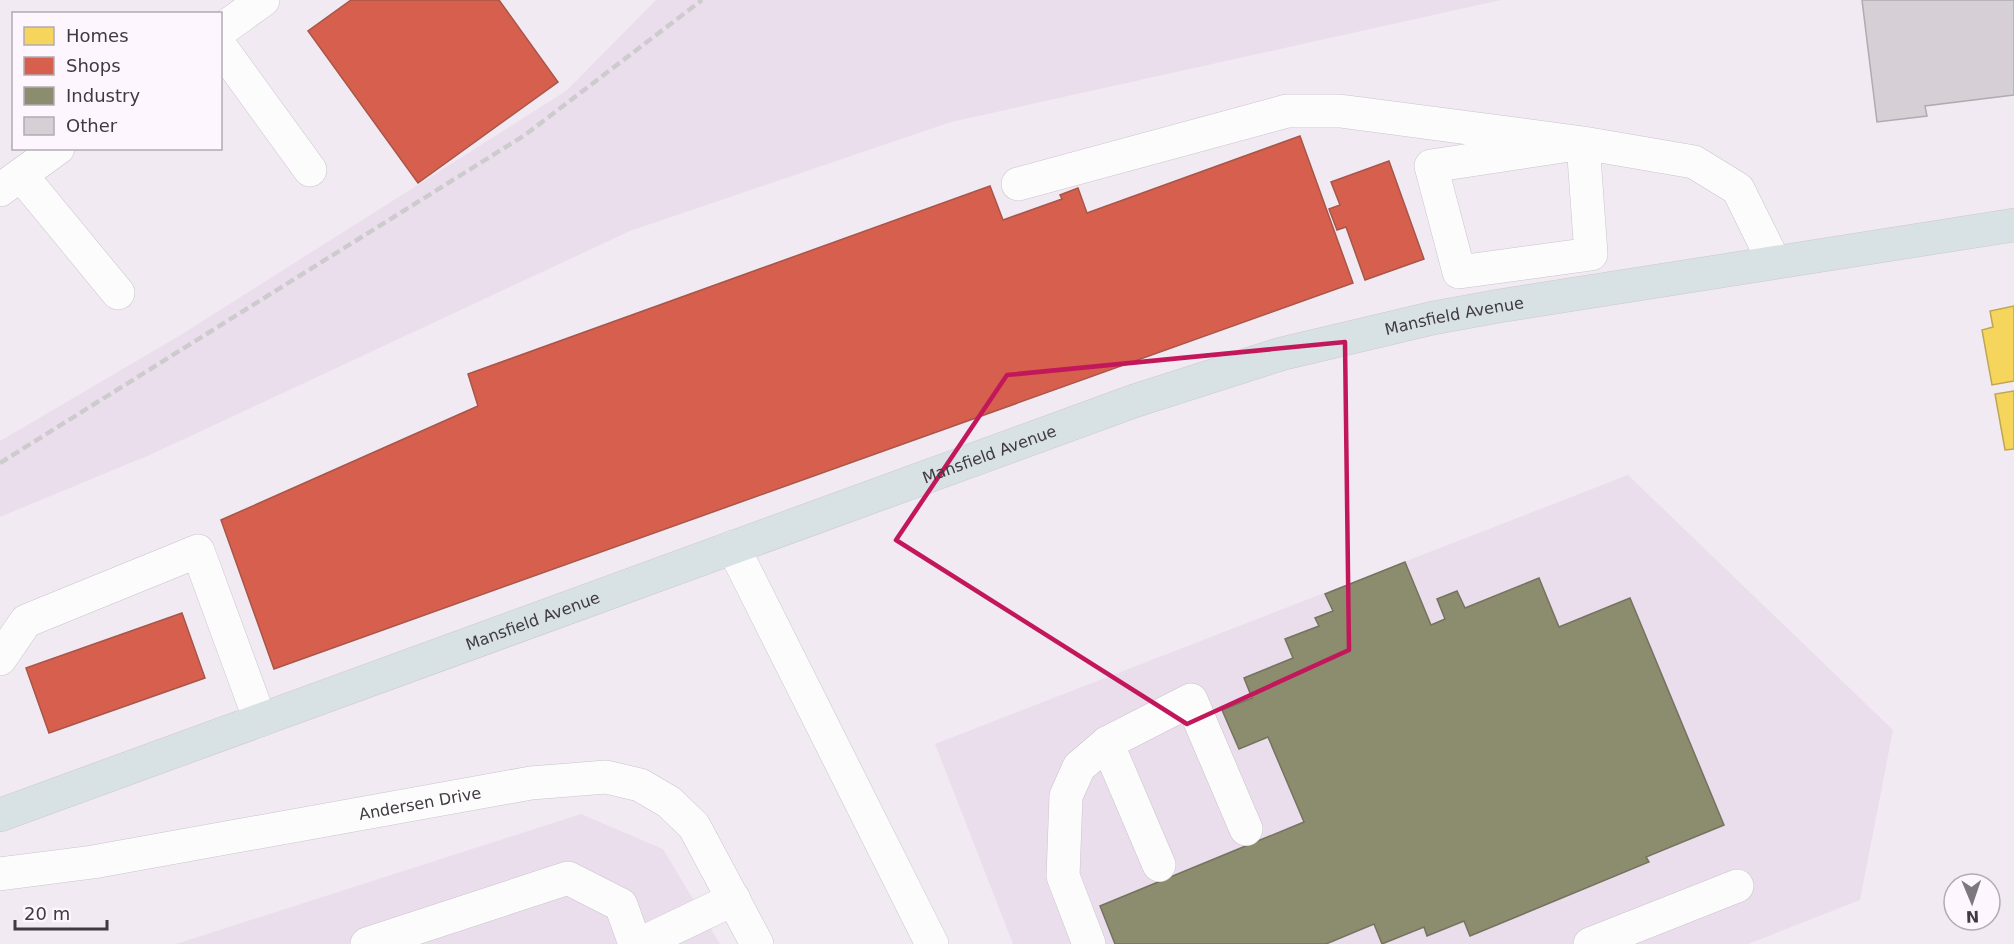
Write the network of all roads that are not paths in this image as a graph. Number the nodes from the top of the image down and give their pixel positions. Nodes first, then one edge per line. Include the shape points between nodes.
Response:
1 (263, 0) edge
2 (222, 30) edge
3 (222, 49) edge
4 (1582, 143) junction
5 (55, 150) edge
6 (310, 170) dead end
7 (11, 182) edge
8 (1018, 184) dead end
9 (2014, 225) edge
10 (1774, 262) junction
11 (117, 294) dead end
12 (733, 547) junction
13 (0, 660) edge
14 (260, 720) junction
15 (1107, 743) junction
16 (0, 815) edge
17 (1246, 829) dead end
18 (1159, 865) dead end
19 (0, 874) edge
20 (1737, 886) dead end
21 (734, 899) junction
22 (367, 944) edge
23 (637, 944) edge
24 (757, 944) edge
25 (932, 944) edge
26 (1089, 944) edge
27 (1590, 944) edge

1 - 2 street
3 - 6 street
4 - 4 street via 1591,254 1460,272 1431,166
4 - 8 street via 1341,111 1287,111
4 - 10 street via 1694,162 1738,189
5 - 7 street
7 - 11 street
9 - 10 main road, Mansfield Avenue
10 - 12 main road, Mansfield Avenue via 1432,318 1281,354 1054,429
12 - 14 main road, Mansfield Avenue
12 - 25 street
13 - 14 street via 26,621 198,551
14 - 16 main road, Mansfield Avenue
15 - 17 street via 1191,700
15 - 18 street
15 - 26 street via 1079,767 1066,796 1063,876
19 - 21 street, Andersen Drive via 93,862 531,783 606,777 640,785 669,802 693,826
20 - 27 street
21 - 23 street
21 - 24 street, Andersen Drive
22 - 23 street via 568,878 621,905

